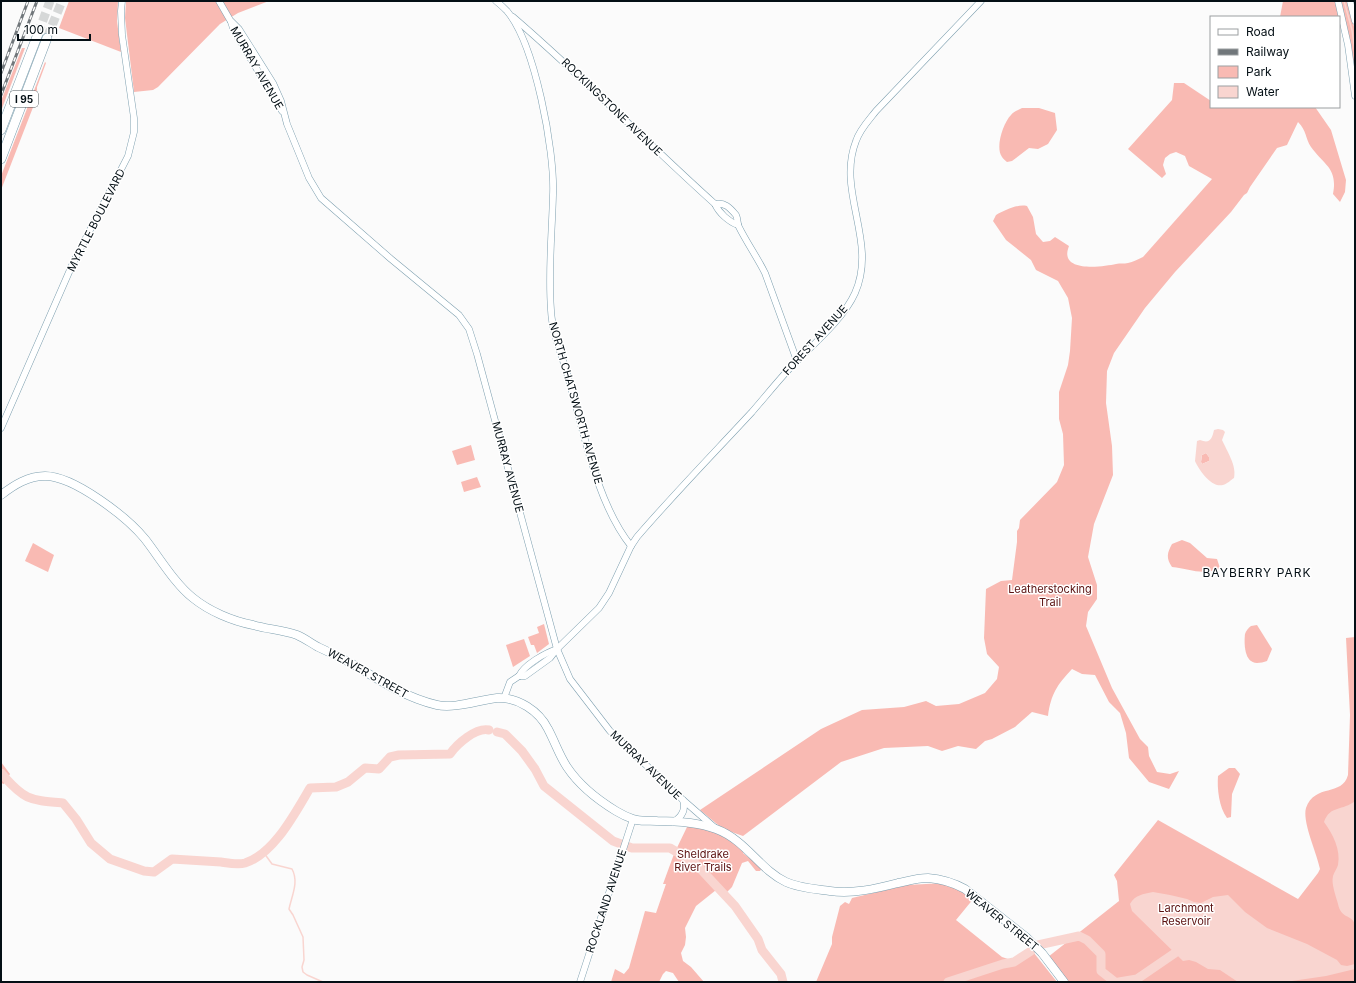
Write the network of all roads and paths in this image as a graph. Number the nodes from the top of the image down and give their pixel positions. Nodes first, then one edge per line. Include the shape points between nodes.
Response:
1 (122, 1) edge
2 (219, 1) edge
3 (496, 1) edge
4 (981, 1) edge
5 (1338, 1) edge
6 (1350, 1) edge
7 (508, 12) junction
8 (1355, 21) edge
9 (38, 34) tunnel mouth
10 (47, 38) tunnel mouth
11 (1355, 96) edge
12 (1, 130) edge
13 (1, 159) edge
14 (797, 361) junction
15 (1, 428) edge
16 (1, 495) edge
17 (631, 546) junction
18 (557, 649) junction
19 (504, 698) junction
20 (683, 800) junction
21 (633, 819) junction
22 (673, 822) junction
23 (717, 830) junction
24 (580, 982) edge
25 (1064, 982) edge

1 - 15 street, MYRTLE BOULEVARD via 122,35 134,118 131,147 121,172 73,263
2 - 18 street, MURRAY AVENUE via 273,83 308,178 325,203 459,315 469,329 478,354
3 - 7 street, NORTH CHATSWORTH AVENUE
4 - 14 street, FOREST AVENUE via 876,111 856,140 850,179 862,242 860,279 847,307
5 - 11 street via 1348,45
6 - 8 street
7 - 14 street, ROCKINGSTONE AVENUE via 715,204 731,223 738,225 762,266
7 - 17 street, NORTH CHATSWORTH AVENUE via 519,31 536,77 550,154 553,193 550,288 554,332 594,468 621,533
9 - 12 highway, I 95
10 - 13 highway, I 95
14 - 17 street, FOREST AVENUE via 648,524
16 - 19 main road, WEAVER STREET via 18,483 34,477 48,476 66,480 130,524 182,587 193,598 212,609 238,621 298,636 393,689 421,701 452,705
17 - 18 street, FOREST AVENUE via 609,593 599,608
18 - 19 street, FOREST AVENUE via 540,657 521,671 519,676 510,682
18 - 20 street, MURRAY AVENUE via 570,679 598,716 616,737
19 - 21 main road, WEAVER STREET via 515,700 534,711 548,728 558,753 573,775 593,795
20 - 22 street via 683,812
20 - 23 street, MURRAY AVENUE
21 - 22 main road, WEAVER STREET
21 - 24 street, ROCKLAND AVENUE
22 - 23 main road, WEAVER STREET via 696,824
23 - 25 main road, WEAVER STREET via 746,847 771,872 800,887 856,892 929,878 958,885 1026,937

